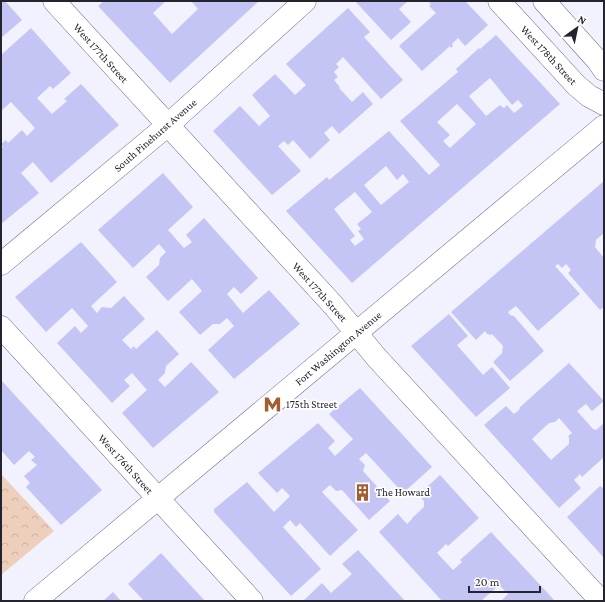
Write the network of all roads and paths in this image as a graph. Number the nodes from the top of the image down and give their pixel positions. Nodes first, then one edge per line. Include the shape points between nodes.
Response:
1 (54, 1) edge
2 (305, 1) edge
3 (499, 1) edge
4 (544, 1) edge
5 (604, 70) edge
6 (604, 104) edge
7 (168, 125) junction
8 (604, 126) edge
9 (1, 264) edge
10 (1, 327) edge
11 (356, 333) junction
12 (158, 498) junction
13 (35, 601) edge
14 (252, 601) edge
15 (601, 601) edge

1 - 7 main road, West 177th Street
2 - 7 main road, South Pinehurst Avenue
3 - 6 main road, West 178th Street via 576,85
4 - 5 main road
7 - 9 main road, South Pinehurst Avenue
7 - 11 main road, West 177th Street
8 - 11 main road, Fort Washington Avenue
10 - 12 main road, West 176th Street
11 - 12 main road, Fort Washington Avenue
11 - 15 main road, West 177th Street
12 - 13 main road, Fort Washington Avenue
12 - 14 main road, West 176th Street

